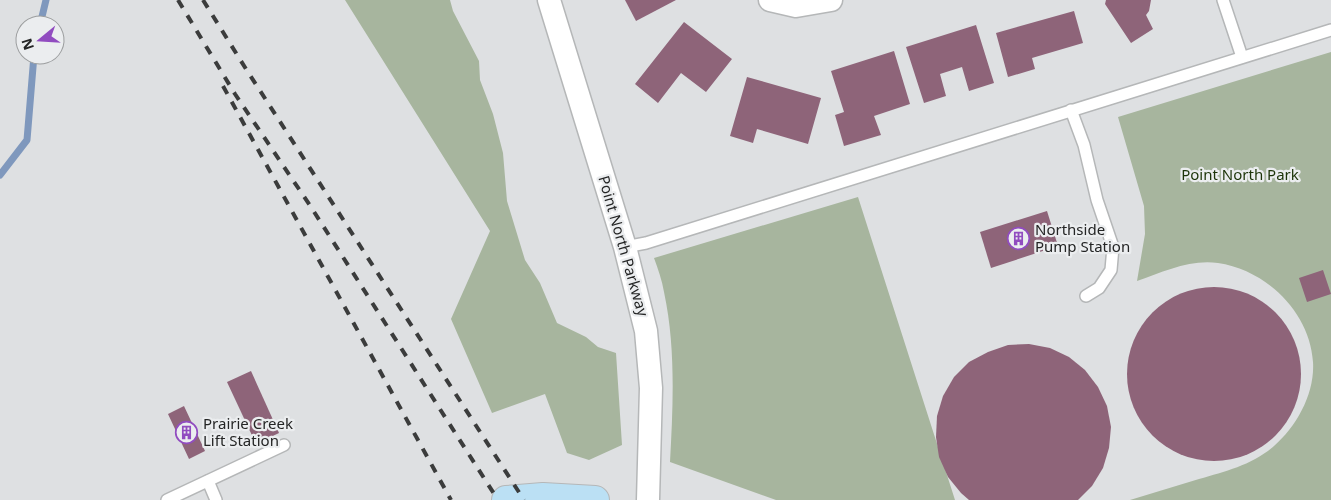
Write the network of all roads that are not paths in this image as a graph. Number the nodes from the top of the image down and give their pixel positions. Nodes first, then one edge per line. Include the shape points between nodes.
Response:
1 (549, 0) edge
2 (770, 0) edge
3 (831, 0) edge
4 (1223, 0) edge
5 (1331, 30) edge
6 (1242, 57) junction
7 (1071, 110) junction
8 (626, 247) junction
9 (1086, 296) dead end
10 (284, 445) dead end
11 (208, 480) junction
12 (167, 500) edge
13 (216, 500) edge
14 (506, 500) edge
15 (595, 500) edge
16 (648, 500) edge

1 - 8 street, Point North Parkway
2 - 3 street via 796,6
4 - 6 lane
5 - 6 lane
6 - 7 lane
7 - 8 lane
7 - 9 lane via 1113,247 1111,270 1099,288
8 - 16 street, Point North Parkway via 647,340 651,388
10 - 11 lane
11 - 12 lane
11 - 13 lane
14 - 15 street via 543,497

